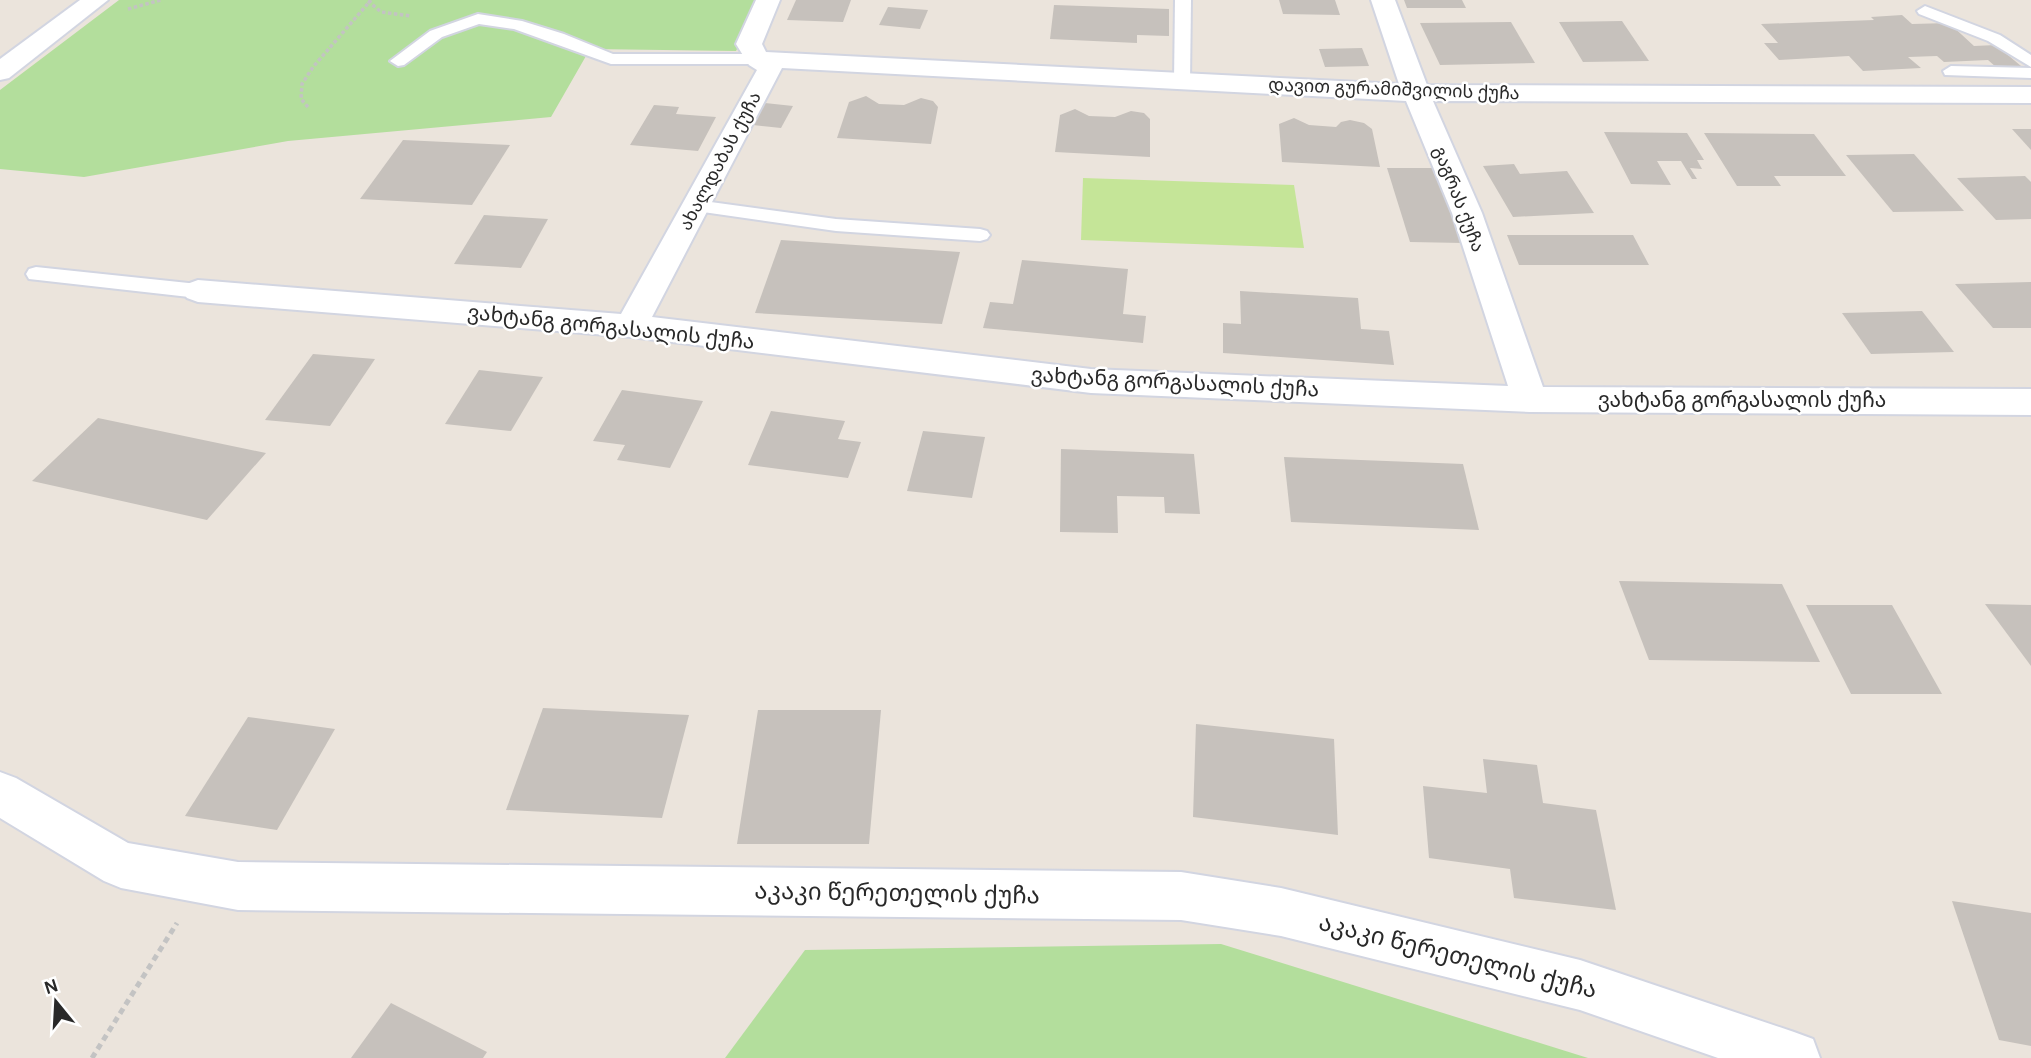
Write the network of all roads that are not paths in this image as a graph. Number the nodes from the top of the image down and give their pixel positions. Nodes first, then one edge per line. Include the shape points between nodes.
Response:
1 (96, 0) edge
2 (768, 0) edge
3 (1183, 0) edge
4 (1383, 0) edge
5 (1925, 11) dead end
6 (758, 59) junction
7 (398, 61) dead end
8 (2031, 62) edge
9 (1951, 71) dead end
10 (0, 72) edge
11 (2031, 72) edge
12 (1182, 82) junction
13 (1416, 93) junction
14 (2031, 95) edge
15 (696, 206) junction
16 (980, 235) dead end
17 (36, 274) dead end
18 (198, 291) joint
19 (631, 326) junction
20 (1530, 399) junction
21 (2031, 402) edge
22 (0, 793) edge
23 (1794, 1058) edge

1 - 10 street
2 - 6 street, ახალდაბას ქუჩა via 750,44
3 - 12 lane
4 - 13 street, გაგრას ქუჩა
5 - 8 lane via 1994,38
6 - 7 lane via 611,59 516,24 478,19 436,34
6 - 12 street, დავით გურამიშვილის ქუჩა
6 - 15 street, ახალდაბას ქუჩა via 770,70
9 - 11 lane
12 - 13 street, დავით გურამიშვილის ქუჩა
13 - 14 street, დავით გურამიშვილის ქუჩა
13 - 20 street, გაგრას ქუჩა via 1467,214
15 - 16 lane via 813,223
15 - 19 street, ახალდაბას ქუჩა
17 - 18 lane
18 - 19 street, ვახტანგ გორგასალის ქუჩა
19 - 20 street, ვახტანგ გორგასალის ქუჩა via 1091,382
20 - 21 street, ვახტანგ გორგასალის ქუჩა
22 - 23 street, აკაკი წერეთელის ქუჩა via 121,865 238,886 1181,896 1281,912 1580,985

